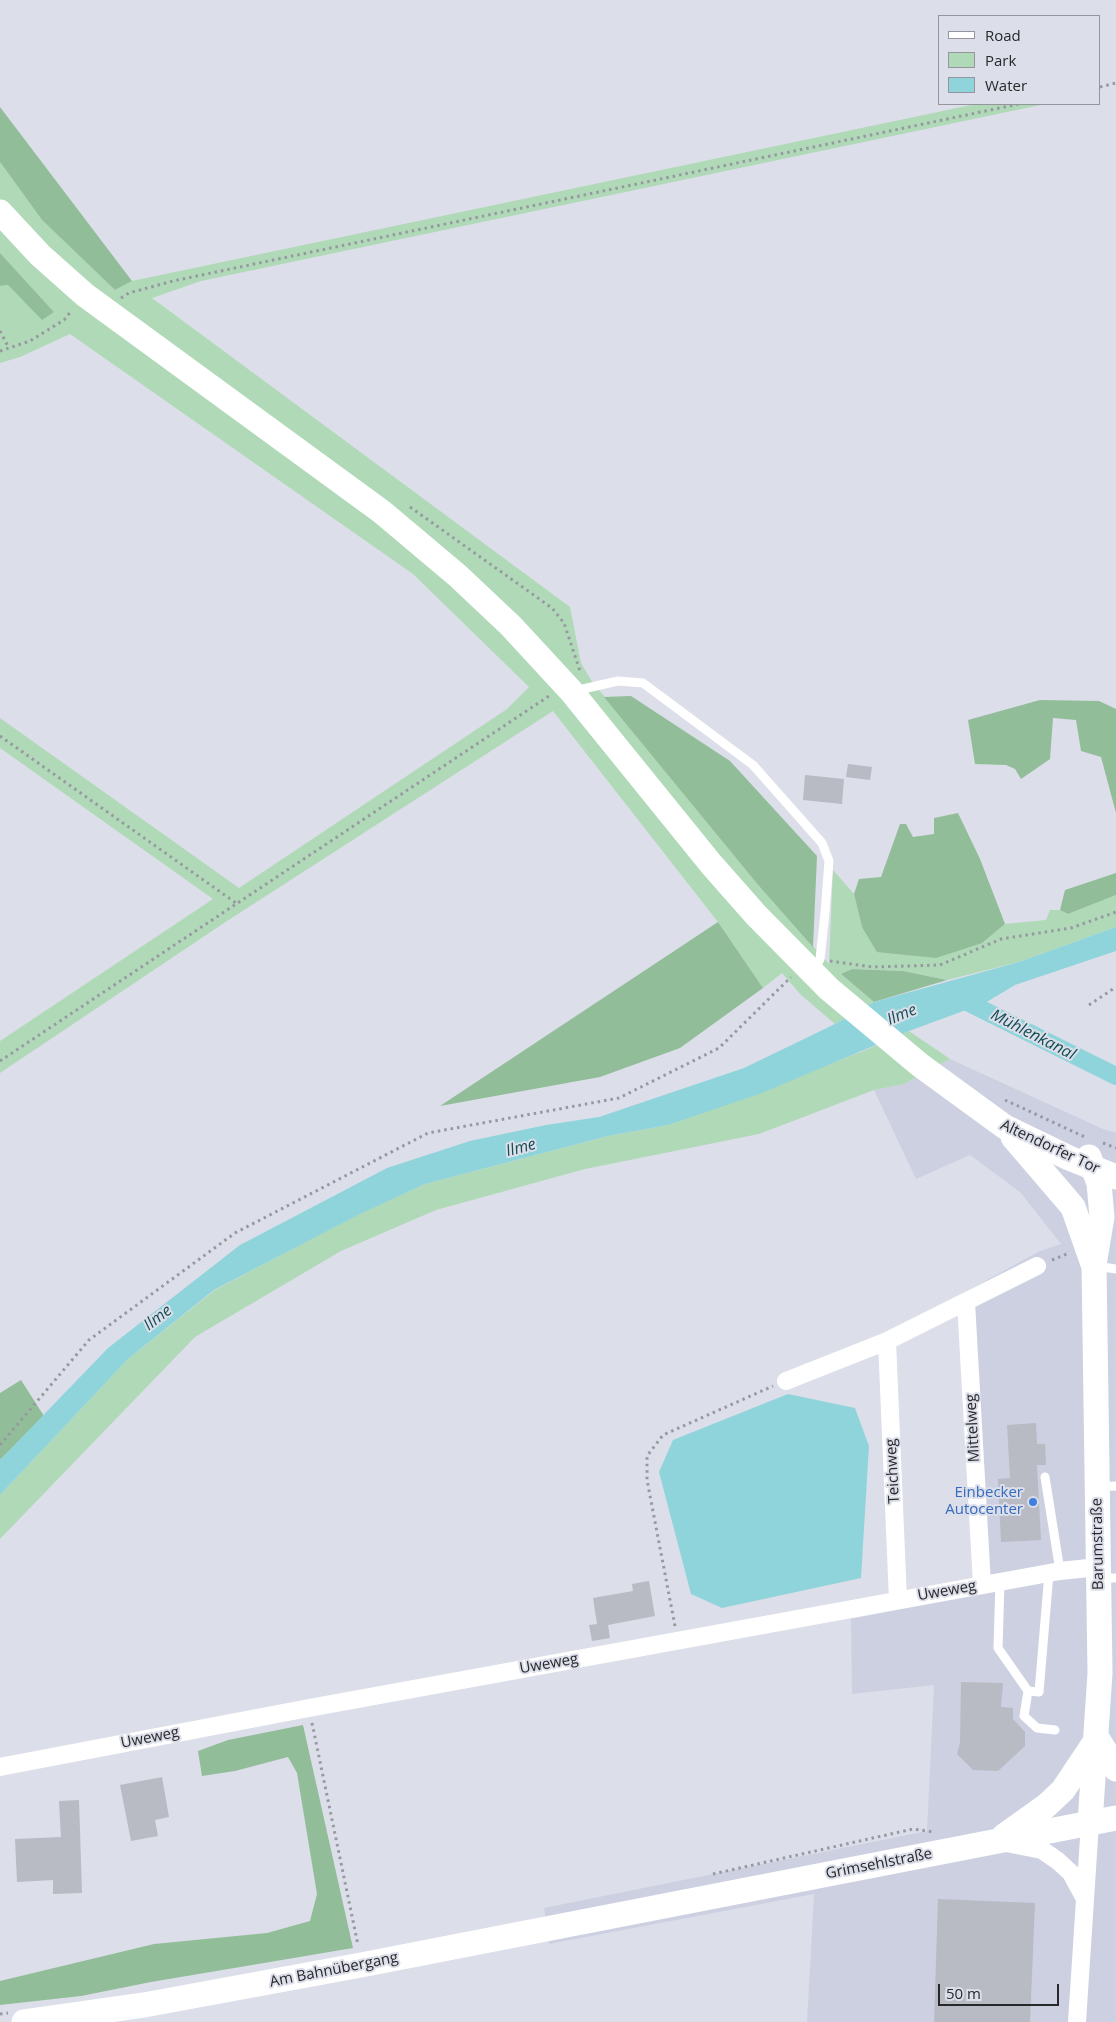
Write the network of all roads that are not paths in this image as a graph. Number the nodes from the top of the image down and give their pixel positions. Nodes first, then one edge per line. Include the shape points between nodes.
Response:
1 (0, 212) edge
2 (562, 693) junction
3 (815, 976) junction
4 (929, 1072) junction
5 (1005, 1127) junction
6 (1102, 1156) edge
7 (1073, 1207) junction
8 (1109, 1211) edge
9 (1095, 1262) edge
10 (1037, 1266) road end
11 (966, 1302) junction
12 (887, 1341) junction
13 (786, 1381) road end
14 (1045, 1477) dead end
15 (1106, 1486) edge
16 (1055, 1572) junction
17 (1104, 1574) edge
18 (1000, 1582) junction
19 (982, 1585) junction
20 (898, 1600) junction
21 (1028, 1691) junction
22 (1055, 1730) dead end
23 (1097, 1738) junction
24 (0, 1767) edge
25 (1116, 1769) edge
26 (1116, 1818) edge
27 (1090, 1824) junction
28 (996, 1841) junction
29 (1084, 1898) junction
30 (642, 1911) joint
31 (24, 2022) edge
32 (1077, 2022) edge

1 - 2 main road via 40,255 106,312 382,512 511,626
2 - 3 main road via 711,864
2 - 3 lane via 618,681 643,683 753,765 822,843 829,861
3 - 4 main road
4 - 5 main road, Altendorfer Tor
4 - 6 main road, Altendorfer Tor
5 - 6 main road, Altendorfer Tor
5 - 7 main road, Barumstraße
6 - 7 main road via 1076,1191
6 - 8 main road, Barumstraße
7 - 9 main road, Barumstraße
8 - 9 main road, Barumstraße
9 - 15 main road, Barumstraße
10 - 11 street
11 - 12 street
11 - 19 street, Mittelweg
12 - 13 street
12 - 20 street, Teichweg
14 - 16 lane
15 - 17 main road, Barumstraße
16 - 17 street, Uweweg
16 - 18 street, Uweweg
16 - 21 lane via 1039,1692
17 - 23 main road, Barumstraße
18 - 19 street, Uweweg
18 - 21 lane via 998,1648
19 - 20 street, Uweweg
20 - 24 street, Uweweg
21 - 22 lane via 1024,1716 1037,1728
23 - 25 main road
23 - 27 main road, Barumstraße
23 - 28 main road via 1063,1790
26 - 27 main road, Grimsehlstraße
27 - 28 main road, Grimsehlstraße
27 - 29 street
28 - 29 street via 1042,1850 1071,1873
28 - 30 main road, Grimsehlstraße
29 - 32 street
30 - 31 main road, Am Bahnübergang via 144,2005

